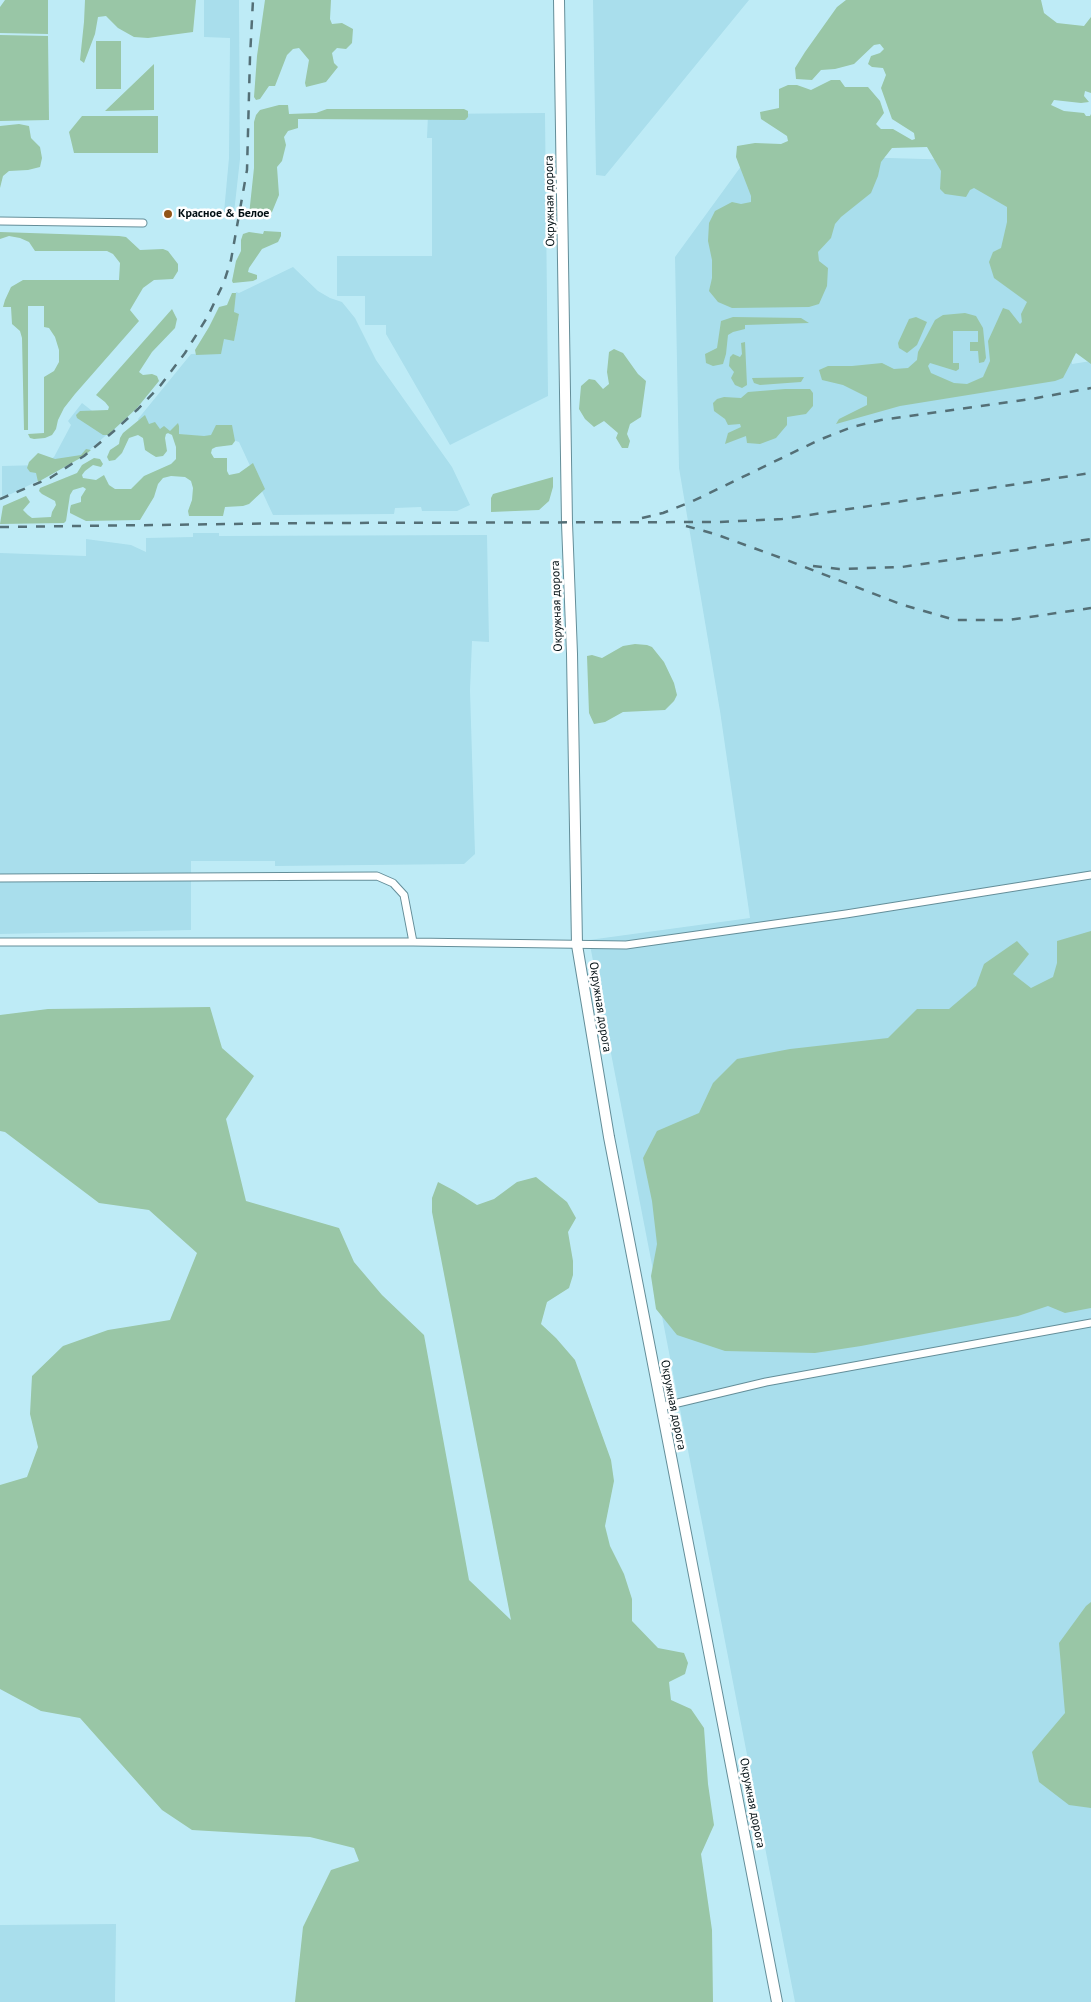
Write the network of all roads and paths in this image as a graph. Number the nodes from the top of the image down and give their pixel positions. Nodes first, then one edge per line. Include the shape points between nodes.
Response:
1 (559, 0) edge
2 (0, 221) edge
3 (143, 223) dead end
4 (1091, 875) edge
5 (0, 878) edge
6 (0, 942) edge
7 (413, 942) junction
8 (578, 945) junction
9 (1091, 1323) edge
10 (661, 1407) junction
11 (777, 2002) edge

1 - 8 main road, Окружная дорога via 567,523
2 - 3 street
4 - 8 street via 655,942
5 - 7 street via 377,876 393,883 404,894
6 - 7 street
7 - 8 street
8 - 10 main road, Окружная дорога via 609,1137
9 - 10 street via 766,1382
10 - 11 main road, Окружная дорога

